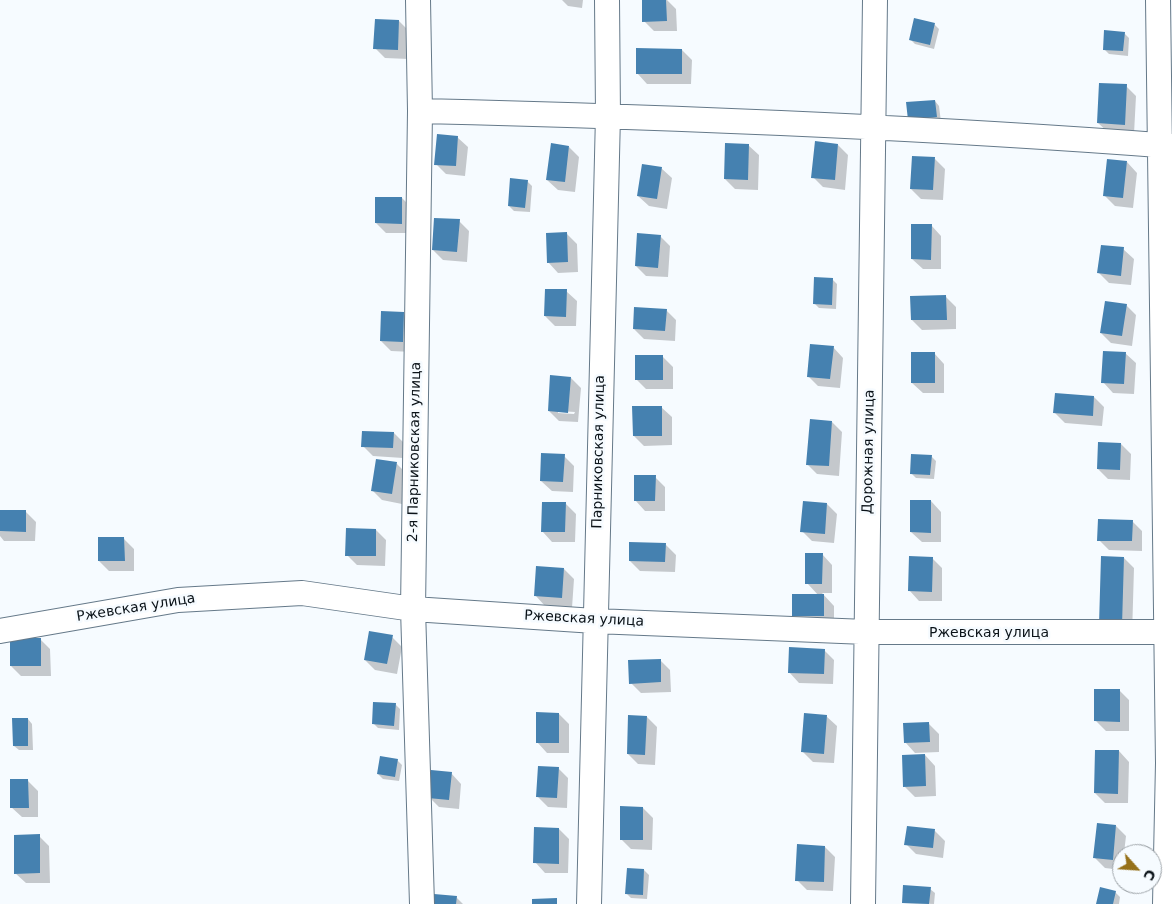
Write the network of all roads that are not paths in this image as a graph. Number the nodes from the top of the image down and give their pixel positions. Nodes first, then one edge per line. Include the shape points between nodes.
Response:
1 (418, 0) edge
2 (607, 0) edge
3 (876, 0) edge
4 (1158, 0) edge
5 (420, 111) junction
6 (608, 116) junction
7 (874, 127) junction
8 (1166, 146) edge
9 (413, 609) junction
10 (595, 621) junction
11 (0, 631) edge
12 (866, 632) junction
13 (1169, 633) edge
14 (422, 904) edge
15 (589, 904) edge
16 (862, 904) edge
17 (1165, 904) edge

1 - 5 street, 2-я Парниковская улица
2 - 6 street, Парниковская улица
3 - 7 street, Дорожная улица
4 - 8 street
5 - 6 street
5 - 9 street, 2-я Парниковская улица
6 - 7 street
6 - 10 street, Парниковская улица
7 - 8 street
7 - 12 street, Дорожная улица
8 - 13 street
9 - 10 street, Ржевская улица
9 - 11 street, Ржевская улица via 302,593 178,600
9 - 14 street, 2-я Парниковская улица
10 - 12 street, Ржевская улица
10 - 15 street, Парниковская улица
12 - 13 street, Ржевская улица
12 - 16 street, Дорожная улица
13 - 17 street

